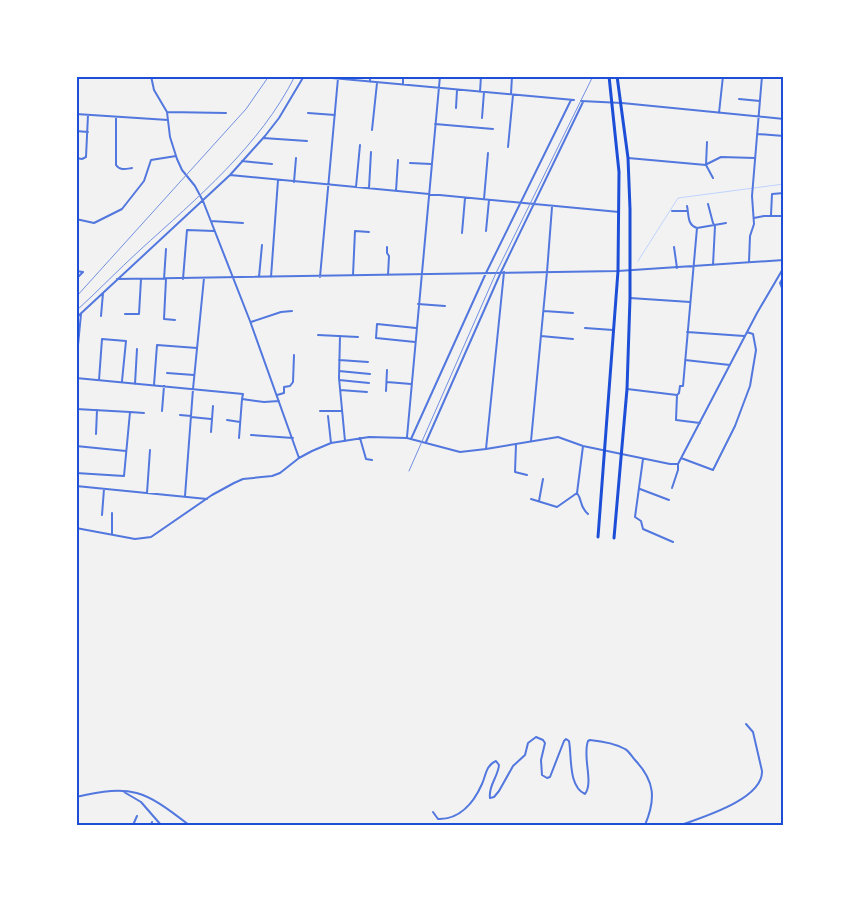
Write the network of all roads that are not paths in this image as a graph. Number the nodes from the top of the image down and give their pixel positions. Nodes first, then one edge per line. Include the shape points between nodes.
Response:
1 (151, 76) edge
2 (304, 76) edge
3 (310, 76) edge
4 (370, 76) edge
5 (403, 76) edge
6 (440, 76) edge
7 (481, 76) edge
8 (512, 76) edge
9 (609, 76) edge
10 (617, 76) edge
11 (723, 76) edge
12 (752, 76) edge
13 (762, 77) edge
14 (338, 78) edge
15 (370, 82) junction
16 (377, 83) junction
17 (403, 84) junction
18 (438, 88) junction
19 (457, 90) junction
20 (480, 92) junction
21 (484, 92) junction
22 (512, 95) junction
23 (739, 99) dead end
24 (760, 101) junction
25 (613, 103) junction
26 (622, 103) junction
27 (456, 108) dead end
28 (167, 112) junction
29 (226, 113) dead end
30 (308, 113) dead end
31 (719, 113) junction
32 (76, 114) edge
33 (88, 115) junction
34 (335, 115) junction
35 (116, 117) junction
36 (758, 117) junction
37 (482, 118) dead end
38 (784, 119) edge
39 (168, 120) junction
40 (435, 124) junction
41 (493, 129) dead end
42 (372, 130) dead end
43 (76, 131) edge
44 (88, 132) junction
45 (757, 134) junction
46 (784, 136) edge
47 (264, 138) junction
48 (308, 141) dead end
49 (707, 142) dead end
50 (360, 145) dead end
51 (508, 146) dead end
52 (372, 152) dead end
53 (488, 153) dead end
54 (176, 156) junction
55 (76, 158) edge
56 (296, 158) dead end
57 (628, 158) junction
58 (755, 158) junction
59 (398, 160) dead end
60 (242, 161) junction
61 (410, 163) dead end
62 (272, 164) dead end
63 (431, 164) junction
64 (706, 165) junction
65 (132, 168) dead end
66 (230, 175) junction
67 (713, 178) dead end
68 (278, 180) junction
69 (294, 182) junction
70 (328, 184) junction
71 (356, 187) junction
72 (369, 188) junction
73 (396, 191) junction
74 (784, 193) edge
75 (429, 194) junction
76 (465, 198) junction
77 (484, 199) junction
78 (489, 200) junction
79 (203, 201) junction
80 (520, 203) junction
81 (533, 204) junction
82 (708, 204) dead end
83 (552, 206) junction
84 (687, 206) dead end
85 (672, 211) dead end
86 (688, 211) junction
87 (619, 212) junction
88 (771, 215) junction
89 (784, 216) edge
90 (753, 218) junction
91 (76, 220) edge
92 (211, 220) junction
93 (243, 223) dead end
94 (726, 223) dead end
95 (714, 224) junction
96 (697, 228) junction
97 (214, 231) junction
98 (486, 231) dead end
99 (369, 232) dead end
100 (462, 233) dead end
101 (262, 245) dead end
102 (387, 247) dead end
103 (674, 247) dead end
104 (166, 249) dead end
105 (784, 260) edge
106 (749, 263) junction
107 (713, 265) junction
108 (693, 267) junction
109 (784, 267) edge
110 (677, 268) junction
111 (630, 270) junction
112 (76, 271) edge
113 (618, 271) junction
114 (486, 272) junction
115 (501, 272) junction
116 (504, 272) junction
117 (547, 272) junction
118 (421, 275) junction
119 (320, 276) junction
120 (353, 276) junction
121 (388, 276) junction
122 (784, 276) edge
123 (271, 277) junction
124 (204, 278) junction
125 (233, 278) junction
126 (259, 278) junction
127 (76, 279) edge
128 (117, 279) junction
129 (141, 279) junction
130 (165, 279) junction
131 (183, 279) junction
132 (782, 288) dead end
133 (103, 293) junction
134 (630, 298) junction
135 (690, 302) junction
136 (418, 304) junction
137 (445, 306) dead end
138 (292, 311) dead end
139 (544, 311) junction
140 (573, 313) dead end
141 (81, 314) junction
142 (125, 314) dead end
143 (102, 316) dead end
144 (76, 318) edge
145 (175, 320) dead end
146 (251, 322) junction
147 (416, 328) junction
148 (585, 328) dead end
149 (613, 330) junction
150 (687, 332) junction
151 (747, 332) junction
152 (318, 335) dead end
153 (340, 336) junction
154 (541, 336) junction
155 (745, 336) junction
156 (358, 337) dead end
157 (573, 339) dead end
158 (415, 342) junction
159 (197, 348) junction
160 (137, 349) dead end
161 (294, 355) dead end
162 (339, 360) junction
163 (685, 360) junction
164 (368, 362) dead end
165 (730, 365) junction
166 (76, 366) edge
167 (387, 370) dead end
168 (339, 371) junction
169 (167, 373) dead end
170 (370, 374) dead end
171 (194, 375) junction
172 (76, 378) edge
173 (99, 380) junction
174 (339, 380) junction
175 (386, 382) junction
176 (122, 383) junction
177 (369, 383) dead end
178 (135, 384) junction
179 (411, 384) junction
180 (154, 385) junction
181 (164, 386) junction
182 (193, 389) junction
183 (627, 389) junction
184 (340, 390) junction
185 (367, 392) dead end
186 (386, 392) dead end
187 (277, 395) junction
188 (677, 395) junction
189 (242, 399) junction
190 (279, 401) junction
191 (213, 406) dead end
192 (76, 408) edge
193 (97, 410) junction
194 (320, 411) dead end
195 (130, 412) junction
196 (162, 412) dead end
197 (342, 412) junction
198 (144, 413) dead end
199 (180, 415) dead end
200 (328, 416) dead end
201 (191, 417) junction
202 (211, 419) junction
203 (227, 420) dead end
204 (240, 422) junction
205 (700, 423) junction
206 (211, 432) dead end
207 (96, 434) dead end
208 (251, 435) dead end
209 (239, 438) dead end
210 (293, 438) junction
211 (360, 438) junction
212 (407, 438) junction
213 (411, 439) junction
214 (345, 441) junction
215 (531, 441) junction
216 (426, 442) junction
217 (332, 444) junction
218 (516, 444) junction
219 (76, 446) edge
220 (583, 446) junction
221 (486, 449) junction
222 (150, 450) dead end
223 (604, 450) junction
224 (126, 451) junction
225 (621, 453) junction
226 (299, 458) junction
227 (681, 458) junction
228 (643, 459) junction
229 (372, 460) dead end
230 (678, 464) junction
231 (76, 473) edge
232 (526, 475) dead end
233 (542, 479) dead end
234 (76, 486) edge
235 (104, 488) junction
236 (672, 488) dead end
237 (640, 489) junction
238 (147, 493) junction
239 (577, 493) junction
240 (185, 496) junction
241 (207, 499) junction
242 (531, 499) dead end
243 (669, 500) dead end
244 (540, 501) junction
245 (112, 513) dead end
246 (588, 514) dead end
247 (102, 515) dead end
248 (76, 528) edge
249 (112, 534) junction
250 (598, 537) dead end
251 (614, 538) dead end
252 (673, 542) dead end
253 (746, 724) dead end
254 (122, 791) junction
255 (76, 797) edge
256 (433, 812) dead end
257 (137, 816) dead end
258 (133, 825) edge
259 (161, 825) edge
260 (188, 825) edge
261 (645, 825) edge
262 (681, 825) edge

1 - 28 street via 154,90
2 - 47 street
3 - 14 street
4 - 15 street
5 - 17 street
6 - 18 street
7 - 20 street
8 - 22 street
9 - 25 highway
10 - 26 highway
11 - 31 street
12 - 13 street
13 - 24 street
14 - 15 street
14 - 34 street
15 - 16 street
16 - 17 street
16 - 42 street
17 - 18 street
18 - 19 street
18 - 40 street
19 - 20 street
19 - 27 street
20 - 21 street
21 - 22 street
21 - 37 street
22 - 51 street
22 - 80 street via 572,100
23 - 24 street
24 - 36 street
25 - 26 street
25 - 81 street via 582,102
25 - 87 highway
26 - 31 street
26 - 57 highway
28 - 29 street
28 - 39 street
30 - 34 street
31 - 36 street
32 - 33 street
33 - 35 street
33 - 44 street
34 - 70 street
35 - 39 street
35 - 65 street via 116,165 123,170
36 - 38 street
36 - 45 street
39 - 54 street
40 - 41 street
40 - 63 street
43 - 44 street
44 - 55 street via 86,157
45 - 46 street
45 - 58 street
47 - 48 street
47 - 60 street
49 - 64 street
50 - 71 street
52 - 72 street
53 - 77 street
54 - 79 street
54 - 91 street via 151,160 144,182 122,209 94,223
56 - 69 street
57 - 64 street
57 - 111 highway
58 - 64 street via 721,157
58 - 90 street
59 - 73 street
60 - 62 street
60 - 66 street
61 - 63 street
63 - 75 street
64 - 67 street
66 - 68 street
66 - 79 street
68 - 69 street
68 - 123 street
69 - 70 street
70 - 71 street
70 - 119 street
71 - 72 street
72 - 73 street
73 - 75 street
74 - 88 street via 772,194
75 - 76 street
75 - 118 street
76 - 77 street
76 - 100 street
77 - 78 street
78 - 80 street
78 - 98 street
79 - 92 street
79 - 128 street
80 - 81 street
80 - 114 street
81 - 83 street
81 - 115 street
82 - 95 street
83 - 87 street
83 - 117 street
84 - 86 street
85 - 86 street
86 - 96 street via 690,224
87 - 113 highway
88 - 89 street
88 - 90 street
90 - 106 street
92 - 93 street
92 - 97 street
94 - 95 street
95 - 96 street
95 - 107 street
96 - 108 street
97 - 125 street
97 - 131 street via 187,230
99 - 120 street via 356,231
101 - 126 street
102 - 121 street
103 - 110 street
104 - 130 street
105 - 106 street
106 - 107 street
107 - 108 street
108 - 110 street
108 - 135 street
109 - 151 street
110 - 111 street
111 - 113 street
111 - 134 highway
112 - 127 street via 83,272
113 - 117 street
113 - 149 highway
114 - 115 street
114 - 118 street
114 - 213 street
115 - 116 street
115 - 216 street
116 - 117 street
116 - 221 street
117 - 139 street
118 - 121 street
118 - 136 street
119 - 120 street
119 - 123 street
120 - 121 street
122 - 132 street via 780,283
123 - 126 street
124 - 125 street
124 - 131 street
124 - 159 street
125 - 126 street
125 - 146 street
128 - 129 street
128 - 133 street
129 - 130 street
129 - 142 street via 139,314
130 - 131 street
130 - 145 street via 164,319
133 - 141 street
133 - 143 street
134 - 135 street
134 - 183 highway
135 - 150 street
136 - 137 street
136 - 147 street
138 - 146 street
139 - 140 street
139 - 154 street
141 - 144 street
141 - 166 street
146 - 187 street
147 - 158 street
147 - 158 street via 377,324 376,338
148 - 149 street
149 - 223 highway
150 - 155 street
150 - 163 street
151 - 155 street
151 - 227 street via 753,334 756,350 752,378 728,442 713,470
152 - 153 street
153 - 156 street
153 - 162 street
154 - 157 street
154 - 215 street
155 - 165 street
158 - 179 street
159 - 171 street
159 - 180 street via 157,345
160 - 178 street
161 - 187 street via 292,382 284,387 284,393
162 - 164 street
162 - 168 street
163 - 165 street
163 - 188 street via 683,386
165 - 205 street
167 - 175 street
168 - 170 street
168 - 174 street
169 - 171 street
171 - 182 street
172 - 173 street
173 - 176 street
173 - 176 street via 102,339 126,341
174 - 177 street
174 - 184 street
175 - 179 street
175 - 186 street
176 - 178 street
178 - 180 street
179 - 212 street
180 - 181 street
181 - 182 street
181 - 196 street
182 - 189 street via 243,394
182 - 201 street
183 - 188 street
183 - 225 highway
184 - 185 street
184 - 197 street
187 - 190 street
188 - 205 street via 676,420
189 - 190 street
189 - 204 street
190 - 210 street
191 - 202 street
192 - 193 street
193 - 195 street
193 - 207 street
194 - 197 street
195 - 198 street
195 - 224 street
197 - 214 street
199 - 201 street
200 - 217 street
201 - 202 street
201 - 240 street
202 - 206 street
203 - 204 street
204 - 209 street
205 - 227 street
208 - 210 street
210 - 226 street
211 - 212 street
211 - 214 street
211 - 229 street via 366,459
212 - 213 street
213 - 216 street
214 - 217 street
215 - 218 street
215 - 220 street via 558,437
216 - 221 street via 460,452
217 - 226 street
218 - 221 street
218 - 232 street via 515,472
219 - 224 street
220 - 223 street
220 - 239 street
222 - 238 street
223 - 225 street
223 - 250 highway
224 - 231 street via 124,476
225 - 228 street
225 - 251 highway
226 - 241 street via 280,473 243,479
227 - 230 street
228 - 230 street
228 - 237 street
230 - 236 street
233 - 244 street
234 - 235 street
235 - 238 street
235 - 247 street
237 - 243 street
237 - 252 street via 635,517 644,529
238 - 240 street
239 - 244 street via 558,507
239 - 246 street via 582,509
240 - 241 street
241 - 249 street via 151,536 135,539
242 - 244 street
245 - 249 street
248 - 249 street
253 - 262 street via 753,732 762,771 757,786 725,808
254 - 255 street
254 - 259 street via 141,802
254 - 260 street via 144,794
256 - 261 street via 438,819 444,820 461,813 481,785 489,766 496,761 498,771 489,792 490,798 494,798 513,766 525,755 528,743 536,737 545,743 541,768 542,775 547,778 553,772 564,741 569,741 573,775 579,790 585,794 588,787 586,751 590,740 626,750 645,770 652,794 651,810
257 - 258 street

